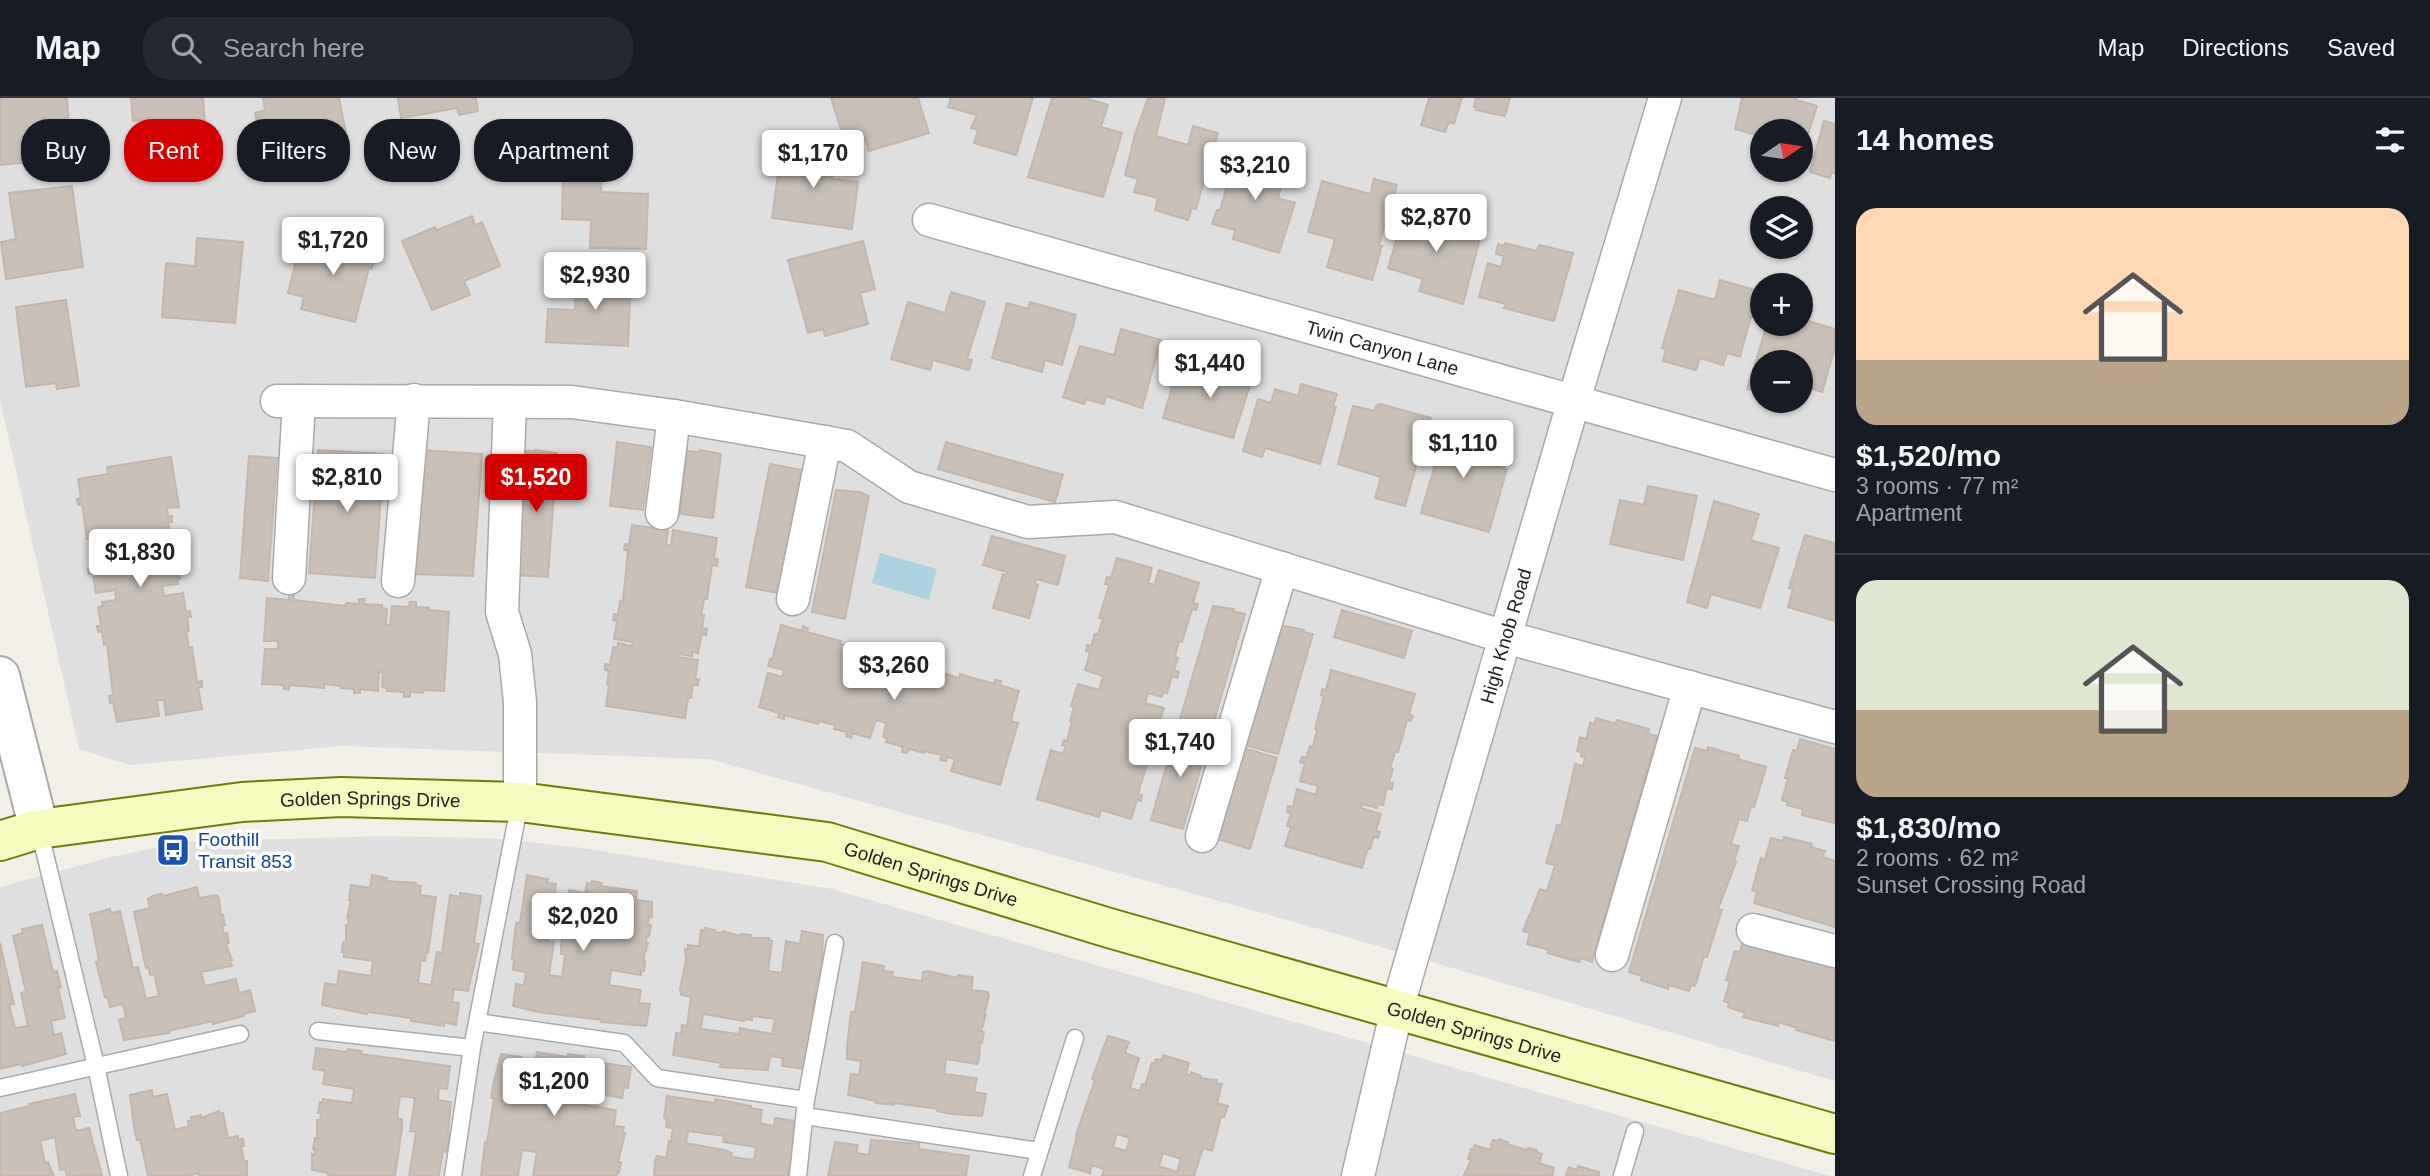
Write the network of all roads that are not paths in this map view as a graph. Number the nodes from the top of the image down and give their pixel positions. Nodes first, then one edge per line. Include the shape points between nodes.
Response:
1 (1665, 98) edge
2 (929, 220) dead end
3 (414, 400) junction
4 (1574, 400) junction
5 (510, 401) junction
6 (674, 416) junction
7 (825, 442) junction
8 (1835, 475) edge
9 (662, 513) dead end
10 (1282, 568) junction
11 (289, 578) dead end
12 (398, 581) dead end
13 (793, 599) dead end
14 (1505, 637) junction
15 (0, 676) edge
16 (1690, 687) junction
17 (1835, 727) edge
18 (520, 802) junction
19 (39, 830) junction
20 (1202, 836) dead end
21 (0, 841) edge
22 (1753, 930) dead end
23 (835, 943) dead end
24 (1835, 951) edge
25 (1612, 955) dead end
26 (1397, 1009) junction
27 (477, 1022) junction
28 (318, 1031) dead end
29 (240, 1034) dead end
30 (1075, 1038) dead end
31 (472, 1048) junction
32 (96, 1066) junction
33 (0, 1088) edge
34 (805, 1108) junction
35 (1635, 1131) dead end
36 (1835, 1134) edge
37 (1039, 1151) junction
38 (119, 1176) edge
39 (453, 1176) edge
40 (798, 1176) edge
41 (1032, 1176) edge
42 (1358, 1176) edge
43 (1622, 1176) edge

1 - 4 street, High Knob Road
2 - 4 street, Twin Canyon Lane
3 - 5 street
3 - 11 street via 288,401
3 - 12 street
4 - 8 street, Twin Canyon Lane
4 - 14 street, High Knob Road
5 - 6 street via 572,402
5 - 18 street via 502,612 515,654 519,690
6 - 7 street
6 - 9 street
7 - 10 street via 847,446 909,487 1028,522 1115,517
7 - 13 street
10 - 14 street
10 - 20 street
14 - 16 street
14 - 26 street, High Knob Road
15 - 19 street
16 - 17 street
16 - 25 street
18 - 19 main road, Golden Springs Drive via 341,797 242,802
18 - 26 main road, Golden Springs Drive via 827,842
18 - 27 lane
19 - 21 main road, Golden Springs Drive
19 - 32 lane
22 - 24 street
23 - 34 lane
26 - 36 main road, Golden Springs Drive
26 - 42 street, High Knob Road
27 - 31 lane
27 - 34 lane via 624,1043 657,1078
28 - 31 lane
29 - 32 lane
30 - 37 lane
31 - 39 lane
32 - 33 lane
32 - 38 lane
34 - 37 lane
34 - 40 lane
35 - 43 lane
37 - 41 lane

